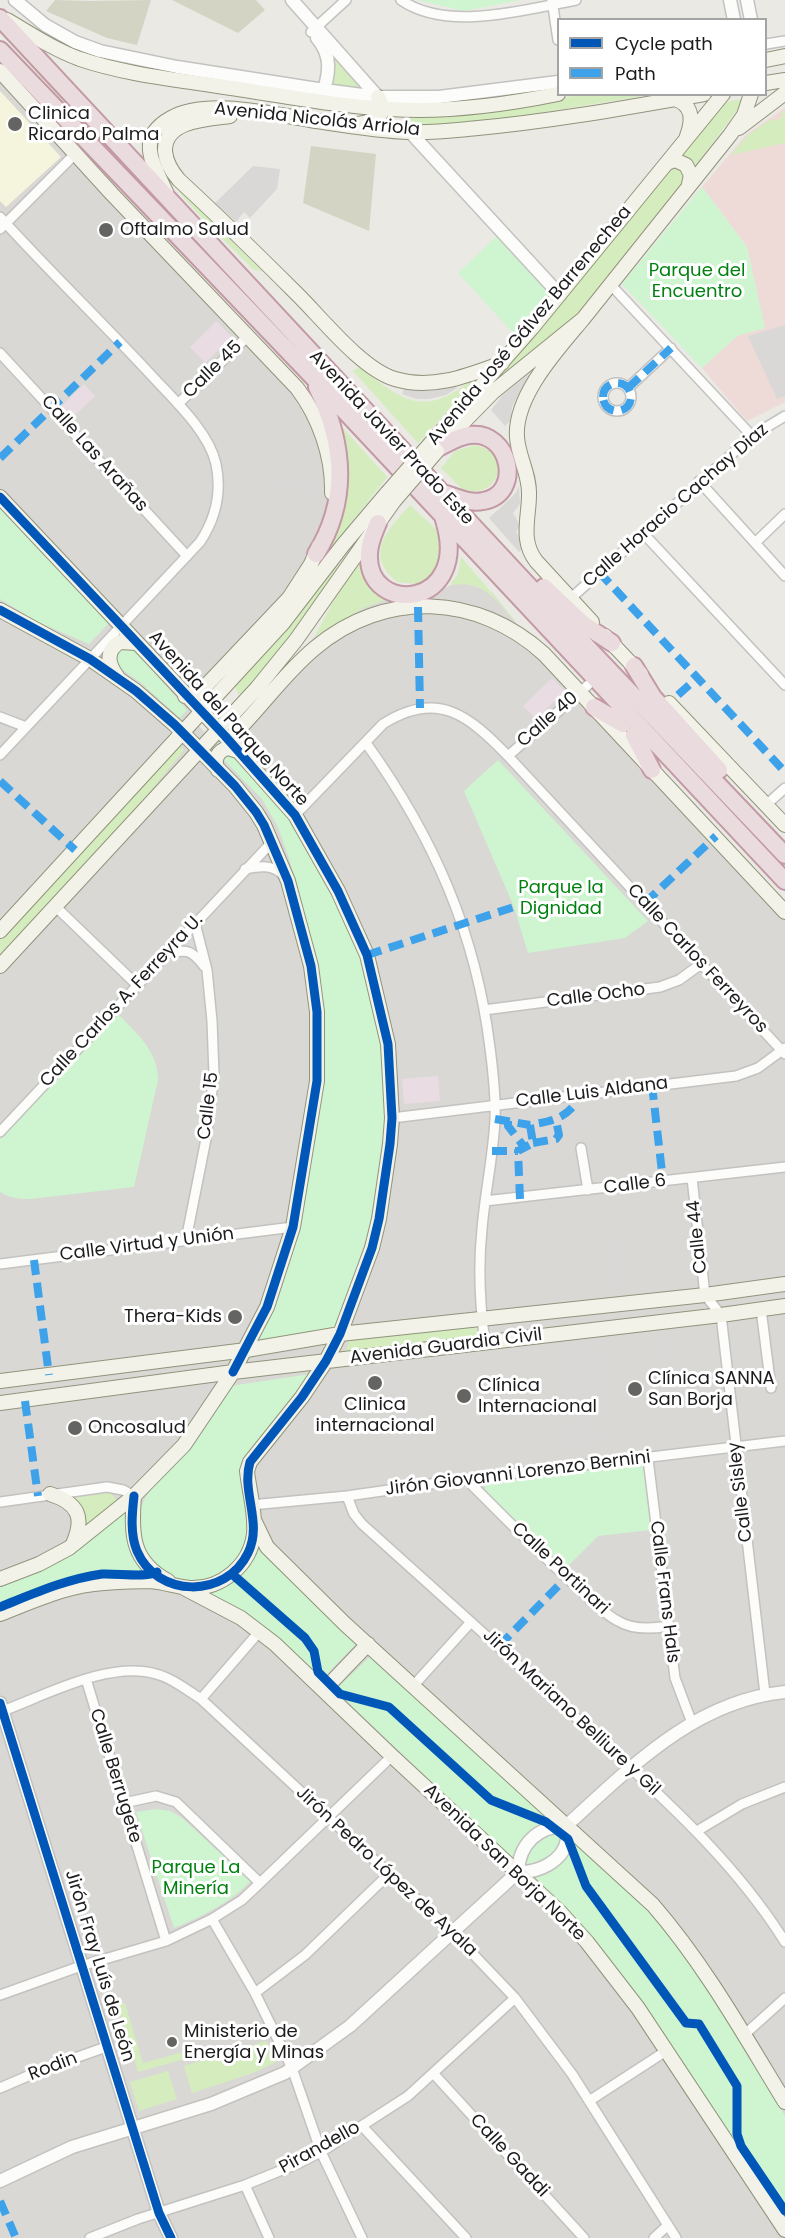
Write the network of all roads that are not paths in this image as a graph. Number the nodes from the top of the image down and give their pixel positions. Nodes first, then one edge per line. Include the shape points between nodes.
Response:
1 (15, 0) edge
2 (281, 0) edge
3 (292, 0) edge
4 (346, 0) edge
5 (400, 0) edge
6 (576, 0) edge
7 (730, 0) edge
8 (747, 0) edge
9 (552, 2) edge
10 (0, 17) edge
11 (734, 18) edge
12 (750, 18) edge
13 (314, 30) junction
14 (557, 34) edge
15 (785, 41) edge
16 (767, 44) edge
17 (0, 50) edge
18 (785, 56) edge
19 (767, 60) edge
20 (0, 72) edge
21 (785, 80) edge
22 (557, 82) edge
23 (767, 83) edge
24 (241, 89) junction
25 (557, 94) edge
26 (784, 94) edge
27 (321, 95) junction
28 (692, 96) edge
29 (721, 96) edge
30 (750, 96) edge
31 (675, 99) junction
32 (518, 102) junction
33 (381, 103) junction
34 (487, 105) junction
35 (236, 111) junction
36 (252, 112) junction
37 (516, 124) junction
38 (347, 126) junction
39 (489, 127) junction
40 (410, 132) junction
41 (730, 135) junction
42 (685, 141) junction
43 (75, 154) junction
44 (667, 163) junction
45 (689, 184) junction
46 (170, 202) junction
47 (2, 223) edge
48 (610, 284) junction
49 (560, 295) junction
50 (583, 319) junction
51 (248, 336) junction
52 (670, 348) junction
53 (0, 353) edge
54 (502, 363) junction
55 (311, 375) junction
56 (627, 388) dead end
57 (178, 404) junction
58 (785, 416) edge
59 (752, 436) junction
60 (436, 447) junction
61 (699, 481) junction
62 (442, 493) junction
63 (0, 497) edge
64 (390, 497) junction
65 (785, 514) edge
66 (443, 516) junction
67 (378, 523) junction
68 (643, 532) junction
69 (486, 540) junction
70 (755, 543) junction
71 (316, 554) junction
72 (187, 556) junction
73 (785, 576) edge
74 (510, 588) junction
75 (289, 598) junction
76 (570, 599) junction
77 (321, 604) junction
78 (0, 610) edge
79 (120, 626) junction
80 (136, 643) junction
81 (612, 643) junction
82 (258, 651) junction
83 (90, 659) junction
84 (231, 659) junction
85 (301, 661) junction
86 (634, 666) junction
87 (291, 672) junction
88 (118, 678) junction
89 (231, 681) junction
90 (785, 685) edge
91 (584, 689) junction
92 (252, 693) junction
93 (185, 696) junction
94 (594, 707) junction
95 (202, 713) junction
96 (0, 717) edge
97 (26, 727) junction
98 (629, 729) junction
99 (219, 730) junction
100 (182, 733) junction
101 (366, 743) junction
102 (236, 749) junction
103 (200, 752) junction
104 (0, 755) edge
105 (508, 756) junction
106 (218, 770) junction
107 (652, 770) junction
108 (785, 788) edge
109 (766, 805) junction
110 (296, 815) junction
111 (785, 825) edge
112 (736, 829) junction
113 (761, 830) junction
114 (272, 842) junction
115 (785, 855) edge
116 (245, 869) junction
117 (288, 881) junction
118 (785, 881) edge
119 (56, 907) junction
120 (785, 912) edge
121 (195, 923) junction
122 (0, 931) edge
123 (166, 954) junction
124 (701, 964) junction
125 (0, 966) edge
126 (207, 970) junction
127 (137, 985) junction
128 (484, 1010) junction
129 (784, 1051) edge
130 (495, 1106) junction
131 (392, 1118) junction
132 (0, 1132) edge
133 (581, 1148) dead end
134 (785, 1167) edge
135 (692, 1178) junction
136 (588, 1190) junction
137 (485, 1201) junction
138 (293, 1227) junction
139 (186, 1240) junction
140 (0, 1264) edge
141 (785, 1284) edge
142 (705, 1295) junction
143 (785, 1306) edge
144 (761, 1310) junction
145 (721, 1316) junction
146 (482, 1319) junction
147 (340, 1334) junction
148 (485, 1343) junction
149 (246, 1350) junction
150 (326, 1361) junction
151 (233, 1372) junction
152 (0, 1381) edge
153 (771, 1388) dead end
154 (0, 1403) edge
155 (785, 1442) edge
156 (735, 1448) junction
157 (648, 1459) junction
158 (466, 1479) junction
159 (50, 1494) junction
160 (134, 1496) junction
161 (347, 1496) junction
162 (0, 1502) edge
163 (252, 1509) junction
164 (73, 1545) junction
165 (0, 1579) edge
166 (176, 1585) junction
167 (0, 1614) edge
168 (471, 1622) junction
169 (668, 1626) junction
170 (260, 1632) junction
171 (368, 1644) junction
172 (86, 1679) junction
173 (414, 1685) junction
174 (324, 1690) junction
175 (785, 1692) edge
176 (765, 1694) junction
177 (201, 1699) junction
178 (1, 1709) edge
179 (692, 1723) junction
180 (392, 1756) junction
181 (630, 1767) junction
182 (785, 1787) edge
183 (124, 1803) junction
184 (329, 1818) junction
185 (566, 1826) junction
186 (697, 1831) junction
187 (518, 1872) junction
188 (389, 1874) junction
189 (260, 1883) junction
190 (212, 1919) junction
191 (452, 1932) junction
192 (166, 1941) junction
193 (785, 1942) edge
194 (81, 1966) junction
195 (255, 1993) junction
196 (0, 1995) edge
197 (515, 1998) junction
198 (785, 1998) edge
199 (744, 2035) junction
200 (106, 2047) junction
201 (666, 2051) junction
202 (292, 2068) junction
203 (433, 2073) junction
204 (0, 2088) edge
205 (589, 2101) junction
206 (785, 2102) edge
207 (362, 2126) junction
208 (132, 2127) junction
209 (321, 2152) junction
210 (0, 2181) edge
211 (245, 2185) junction
212 (159, 2213) junction
213 (667, 2226) junction
214 (785, 2230) edge
215 (90, 2238) edge
216 (171, 2238) edge
217 (269, 2238) edge
218 (362, 2238) edge
219 (466, 2238) edge
220 (584, 2238) edge
221 (654, 2238) edge
222 (675, 2238) edge

1 - 27 street, Avenida Nicolás Arriola via 45,25 100,51
2 - 13 street
3 - 13 street
4 - 13 street
5 - 9 street via 423,12 445,17 473,17
6 - 9 street
7 - 11 street
8 - 12 street
9 - 14 street
10 - 24 main road, Avenida Nicolás Arriola via 79,58
10 - 46 highway, Avenida Javier Prado Este
13 - 27 street via 328,57
13 - 33 street
15 - 16 street
17 - 55 highway, Avenida Javier Prado Este
18 - 19 main road
20 - 43 main road, Avenida Javier Prado Este
21 - 23 main road
22 - 33 street, Avenida Nicolás Arriola
24 - 27 main road, Avenida Nicolás Arriola
24 - 35 main road via 230,98
25 - 32 main road, Avenida Nicolás Arriola
26 - 41 main road
27 - 33 main road, Avenida Nicolás Arriola
28 - 31 main road, Avenida Nicolás Arriola
29 - 42 main road, Avenida José Gálvez Barrenechea
30 - 41 main road, Avenida José Gálvez Barrenechea via 744,115
31 - 37 main road, Avenida Nicolás Arriola
31 - 42 main road via 685,104 691,115
32 - 34 main road, Avenida Nicolás Arriola
32 - 37 main road via 510,113
33 - 34 main road, Avenida Nicolás Arriola via 418,110
33 - 38 main road via 379,116 370,122
34 - 39 main road via 495,115
35 - 36 main road, Avenida Nicolás Arriola
35 - 46 main road, Avenida Nicolás Arriola via 192,110 176,115 156,129 149,151
36 - 38 main road, Avenida Nicolás Arriola
36 - 54 main road, Avenida Javier Prado Este via 179,127 166,144 166,159 172,172 376,370 421,383 464,376
37 - 39 main road, Avenida Nicolás Arriola
38 - 40 main road, Avenida Nicolás Arriola
39 - 40 main road, Avenida Nicolás Arriola
40 - 49 street
41 - 45 main road, Avenida José Gálvez Barrenechea
42 - 44 main road, Avenida José Gálvez Barrenechea
43 - 47 street
43 - 51 main road, Avenida Javier Prado Este
44 - 45 main road via 675,160 686,165 691,175
44 - 49 main road, Avenida José Gálvez Barrenechea
45 - 48 main road, Avenida José Gálvez Barrenechea
46 - 62 highway, Avenida Javier Prado Este
47 - 57 street
48 - 50 main road, Avenida José Gálvez Barrenechea
48 - 52 street
49 - 54 main road, Avenida José Gálvez Barrenechea
50 - 60 main road, Avenida José Gálvez Barrenechea via 493,392
50 - 76 main road via 531,389 517,428 529,489 528,547
51 - 57 street, Calle 45
51 - 71 main road, Avenida Javier Prado Este via 302,394 325,445 332,498
52 - 56 street
52 - 59 street
53 - 72 street, Calle Las Arañas
54 - 60 main road, Avenida José Gálvez Barrenechea
55 - 66 highway, Avenida Javier Prado Este
55 - 71 highway via 333,429 340,472 335,514
57 - 72 street via 209,445 216,463 219,492 210,528
58 - 59 street, Calle Horacio Cachay Diaz
59 - 61 street, Calle Horacio Cachay Diaz
60 - 62 highway via 465,435 482,435 500,447 508,468 503,488 489,500 468,501
60 - 64 main road, Avenida José Gálvez Barrenechea, bridge
61 - 68 street, Calle Horacio Cachay Diaz
61 - 70 street
62 - 69 highway, Avenida Javier Prado Este
63 - 79 main road, Avenida del Parque Norte
64 - 67 main road, Avenida José Gálvez Barrenechea
64 - 82 main road, Avenida José Gálvez Barrenechea via 344,544
65 - 70 street
66 - 67 highway via 450,548 445,570 428,590 410,596 389,591 372,573 369,552
66 - 74 highway, Avenida Javier Prado Este
67 - 77 main road, Avenida José Gálvez Barrenechea
68 - 76 street, Calle Horacio Cachay Diaz
68 - 90 street
69 - 81 highway via 517,560 575,616
69 - 113 highway, Avenida Javier Prado Este
70 - 73 street
71 - 75 main road, Avenida Javier Prado Este
72 - 79 street
74 - 91 highway
74 - 112 highway, Avenida Javier Prado Este
75 - 82 main road
75 - 84 main road, Avenida Javier Prado Este
76 - 81 main road
77 - 85 main road
77 - 92 main road, Avenida José Gálvez Barrenechea
78 - 83 main road
79 - 80 main road, Avenida del Parque Norte
79 - 83 street
80 - 88 main road via 120,642 110,651 108,659
80 - 93 main road, Avenida del Parque Norte
81 - 86 main road
82 - 84 main road
82 - 89 main road, Avenida José Gálvez Barrenechea
83 - 88 main road
83 - 97 street
84 - 93 main road, Avenida Javier Prado Este via 199,693
85 - 87 main road
85 - 91 main road via 336,633 368,617 398,609 442,607 470,611 519,634
86 - 109 main road
86 - 113 highway via 646,688 721,772
87 - 92 main road
87 - 102 main road via 237,732
88 - 100 main road
89 - 92 main road via 232,697 240,700
89 - 95 main road, Avenida José Gálvez Barrenechea
91 - 94 main road
91 - 98 highway
91 - 105 street, Calle 40
92 - 99 main road, Avenida José Gálvez Barrenechea
93 - 95 main road, Avenida del Parque Norte
94 - 98 highway
94 - 107 main road
95 - 99 main road, Avenida del Parque Norte
95 - 100 main road, Avenida José Gálvez Barrenechea
96 - 97 street
97 - 104 street
98 - 107 highway
98 - 112 highway via 699,802
99 - 102 main road, Avenida del Parque Norte
99 - 103 main road, Avenida José Gálvez Barrenechea
100 - 103 main road
100 - 122 main road, Avenida José Gálvez Barrenechea
101 - 105 street, Calle Carlos Ferreyros via 396,716 420,708 436,708 480,727
101 - 110 street
101 - 128 street via 406,802 438,861 469,946
102 - 106 main road via 219,753
102 - 110 main road, Avenida del Parque Norte
103 - 106 main road
103 - 119 main road, Avenida José Gálvez Barrenechea
105 - 124 street, Calle Carlos Ferreyros
106 - 114 main road via 256,812
107 - 120 main road
108 - 109 street
109 - 111 main road
110 - 131 main road, Avenida del Parque Norte via 338,891 367,955 388,1044
112 - 118 highway, Avenida Javier Prado Este
113 - 115 highway, Avenida Javier Prado Este
114 - 116 street, Calle Carlos A. Ferreyra U.
114 - 117 main road
116 - 117 street via 271,867
116 - 121 street, Calle Carlos A. Ferreyra U.
117 - 138 main road via 311,966 317,1081
119 - 125 main road, Avenida José Gálvez Barrenechea
119 - 127 street
121 - 123 street, Calle Carlos A. Ferreyra U.
121 - 126 street, Calle 15
123 - 126 street via 182,950 195,954
123 - 127 street, Calle Carlos A. Ferreyra U.
124 - 128 street, Calle Ocho via 679,980 660,987
124 - 129 street, Calle Carlos Ferreyros
126 - 139 street, Calle 15 via 214,1074
127 - 132 street, Calle Carlos A. Ferreyra U.
128 - 130 street
129 - 130 street, Calle Luis Aldana via 758,1068 736,1076
130 - 131 street, Calle Luis Aldana
130 - 137 street
131 - 147 main road, Avenida del Parque Norte via 372,1248
133 - 136 street
134 - 135 street, Calle 6
135 - 136 street, Calle 6
135 - 142 street, Calle 44
136 - 137 street, Calle 6
137 - 146 street
138 - 139 street, Calle Virtud y Unión
138 - 149 main road via 267,1307
139 - 140 street, Calle Virtud y Unión
141 - 142 main road, Avenida Guardia Civil
142 - 145 street
142 - 146 main road, Avenida Guardia Civil
143 - 144 main road, Avenida Guardia Civil
144 - 145 main road, Avenida Guardia Civil
144 - 153 street
145 - 148 main road, Avenida Guardia Civil
145 - 156 street, Calle Sisley
146 - 147 main road, Avenida Guardia Civil
146 - 148 street
147 - 149 main road, Avenida Guardia Civil
147 - 150 main road, Avenida del Parque Norte
148 - 150 main road, Avenida Guardia Civil
149 - 151 main road
149 - 152 main road, Avenida Guardia Civil
150 - 151 main road, Avenida Guardia Civil
150 - 163 main road, Avenida del Parque Norte via 302,1398 250,1462 247,1471
151 - 154 main road, Avenida Guardia Civil
151 - 160 main road via 184,1445
155 - 156 street, Jirón Giovanni Lorenzo Bernini
156 - 157 street, Jirón Giovanni Lorenzo Bernini
156 - 176 street, Calle Sisley
157 - 158 street, Jirón Giovanni Lorenzo Bernini
157 - 169 street, Calle Frans Hals
158 - 161 street, Jirón Giovanni Lorenzo Bernini
158 - 169 street, Calle Portinari via 607,1614 635,1627
159 - 160 street via 107,1487
159 - 162 street
159 - 164 main road via 73,1505 77,1513
160 - 164 main road
160 - 166 main road via 132,1532 137,1551 148,1568
161 - 163 street, Jirón Giovanni Lorenzo Bernini
161 - 168 street, Jirón Mariano Belliure y Gil via 362,1524
163 - 166 main road, Avenida del Parque Norte via 251,1545 236,1570 211,1585
163 - 171 main road via 267,1547
164 - 165 main road
166 - 167 main road, Avenida San Borja Norte via 151,1581 85,1584
166 - 170 main road, Avenida San Borja Norte
168 - 173 street
168 - 181 street, Jirón Mariano Belliure y Gil
169 - 179 street, Calle Frans Hals via 675,1678
170 - 174 main road, Avenida San Borja Norte
170 - 177 street
171 - 173 main road
171 - 174 main road
172 - 177 street, Jirón Pedro López de Ayala via 122,1671 156,1674
172 - 178 street, Jirón Pedro López de Ayala
172 - 183 street, Calle Berrugete
173 - 185 main road
174 - 180 main road, Avenida San Borja Norte
175 - 176 street
176 - 179 street via 726,1706
177 - 184 street, Jirón Pedro López de Ayala
178 - 194 street, Jirón Fray Luís de León
179 - 181 street
180 - 184 street
180 - 187 main road, Avenida San Borja Norte
181 - 185 street
181 - 186 street, Jirón Mariano Belliure y Gil
182 - 186 street via 742,1804
183 - 189 street via 156,1796 176,1802
183 - 192 street, Calle Berrugete
184 - 188 street, Jirón Pedro López de Ayala
184 - 189 street
185 - 187 street via 554,1826 532,1838 518,1860
185 - 187 street via 568,1839 553,1861 530,1873
185 - 199 main road via 653,1905 685,1944
186 - 193 street, Jirón Mariano Belliure y Gil via 742,1882
187 - 191 street
187 - 201 main road, Avenida San Borja Norte via 587,1942
188 - 191 street, Jirón Pedro López de Ayala
188 - 195 street via 305,1955
189 - 190 street
190 - 192 street
190 - 195 street
191 - 197 street, Jirón Pedro López de Ayala
191 - 202 street via 350,2026
192 - 194 street
194 - 196 street
194 - 200 street, Jirón Fray Luís de León
195 - 202 street
197 - 203 street, Pirandello
197 - 205 street, Jirón Pedro López de Ayala
198 - 199 street
199 - 206 main road
200 - 204 street, Rodin
200 - 208 street, Jirón Fray Luís de León
201 - 205 street
201 - 214 main road, Avenida San Borja Norte
202 - 208 street via 211,2104
202 - 209 street
203 - 207 street, Pirandello via 408,2097
203 - 220 street, Calle Gaddi
205 - 213 street, Jirón Pedro López de Ayala
207 - 209 street, Pirandello
207 - 219 street
208 - 210 street via 72,2146
208 - 212 street, Jirón Fray Luís de León
209 - 211 street, Pirandello
209 - 218 street
211 - 212 street, Pirandello
211 - 217 street
212 - 215 street, Pirandello
212 - 216 street, Jirón Fray Luís de León
213 - 221 street
213 - 222 street, Jirón Pedro López de Ayala

